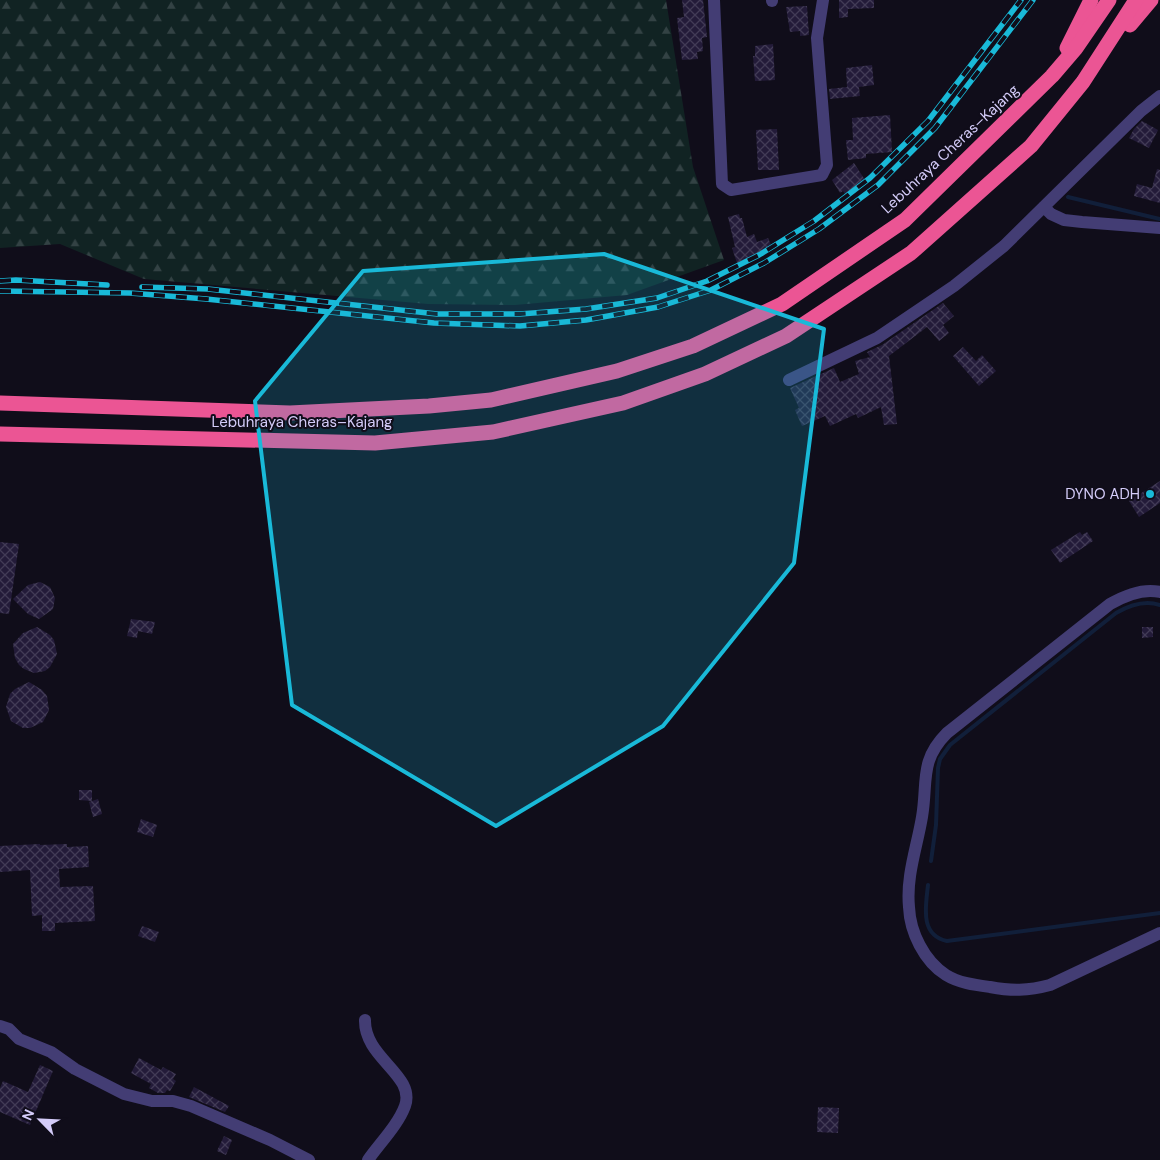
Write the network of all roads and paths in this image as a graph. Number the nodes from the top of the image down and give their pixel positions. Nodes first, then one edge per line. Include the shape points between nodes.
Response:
1 (714, 0) edge
2 (823, 0) edge
3 (1091, 0) edge
4 (1109, 0) edge
5 (1136, 0) edge
6 (1150, 0) edge
7 (1052, 76) junction
8 (1083, 82) junction
9 (1160, 96) edge
10 (1044, 207) junction
11 (1160, 228) edge
12 (790, 380) dead end
13 (0, 404) edge
14 (0, 434) edge
15 (1160, 592) edge
16 (1160, 933) edge
17 (365, 1020) dead end
18 (0, 1026) edge
19 (309, 1160) edge
20 (368, 1160) edge

1 - 2 street via 722,184 731,190 822,176 827,165 817,38
3 - 7 highway
4 - 7 highway, Lebuhraya Cheras–Kajang
5 - 8 highway, Lebuhraya Cheras–Kajang
6 - 8 highway
7 - 13 highway, Lebuhraya Cheras–Kajang via 906,220 782,304 693,346 618,371 491,400 368,410 290,413
8 - 14 highway, Lebuhraya Cheras–Kajang via 1031,146 911,252 786,336 705,374 623,403 493,432 375,443
9 - 10 street
10 - 11 street via 1064,220
10 - 12 street via 1004,246 878,338
15 - 16 street via 1142,592 1110,604 939,740 925,772 923,810 908,891 910,921 928,958 946,975 958,980 1011,991 1043,987
17 - 20 street via 364,1030 373,1049 404,1085 407,1095 401,1115
18 - 19 street via 10,1028 19,1039 51,1052 75,1069 124,1094 191,1106

